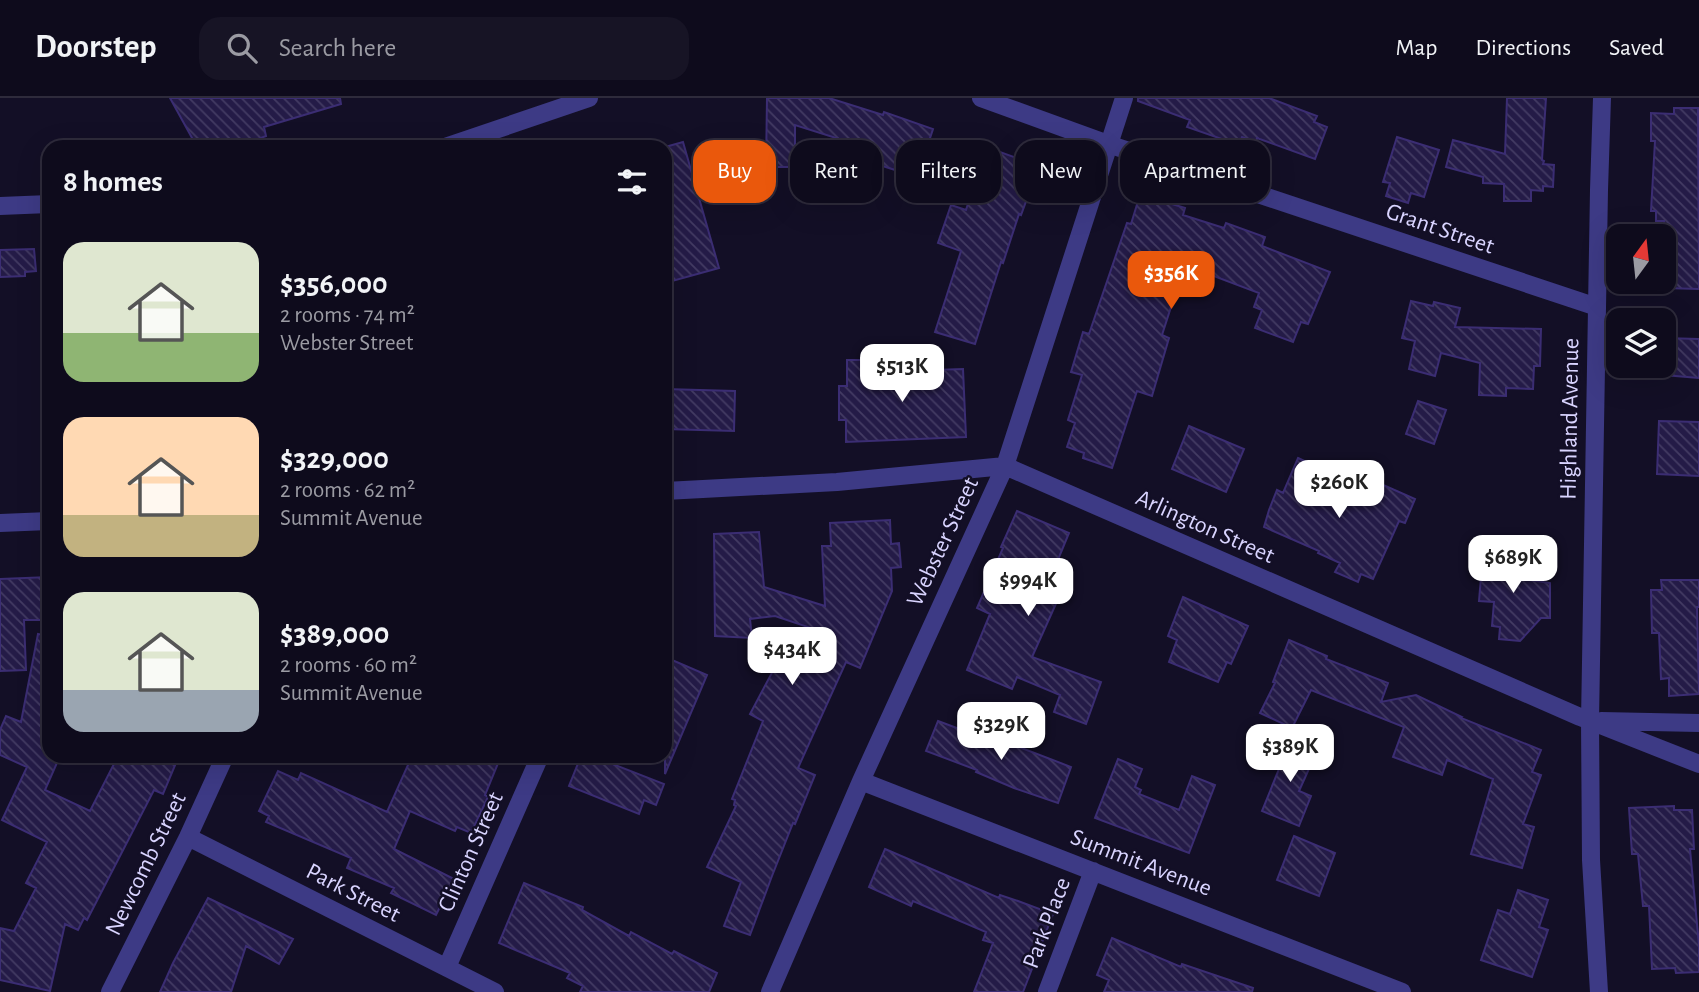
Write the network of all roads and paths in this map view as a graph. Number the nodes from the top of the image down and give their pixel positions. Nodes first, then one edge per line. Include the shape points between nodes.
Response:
1 (589, 98) edge
2 (981, 98) edge
3 (1124, 98) edge
4 (1602, 98) edge
5 (466, 140) edge
6 (1108, 144) junction
7 (42, 204) edge
8 (0, 206) edge
9 (1597, 307) junction
10 (1005, 467) junction
11 (672, 491) edge
12 (42, 521) edge
13 (0, 523) edge
14 (1590, 721) junction
15 (1699, 723) edge
16 (222, 763) edge
17 (537, 763) edge
18 (1699, 764) edge
19 (861, 780) junction
20 (188, 837) junction
21 (1093, 871) junction
22 (447, 967) junction
23 (110, 992) edge
24 (495, 992) edge
25 (770, 992) edge
26 (1047, 992) edge
27 (1402, 992) edge
28 (1600, 992) edge

1 - 5 street
2 - 6 street, Grant Street
3 - 6 street, Webster Street
4 - 9 street, Highland Avenue
6 - 9 street, Grant Street
6 - 10 street, Webster Street
7 - 8 street
9 - 14 street, Highland Avenue
10 - 11 street, Arlington Street
10 - 14 street, Arlington Street
10 - 19 street, Webster Street
12 - 13 street
14 - 15 street
14 - 18 street, Arlington Street
14 - 28 street, Highland Avenue via 1591,860
16 - 20 street, Newcomb Street
17 - 22 street, Clinton Street
19 - 21 street, Summit Avenue
19 - 25 street, Webster Street
20 - 22 street, Park Street
20 - 23 street, Newcomb Street
21 - 26 street, Park Place
21 - 27 street, Summit Avenue
22 - 24 street, Park Street

